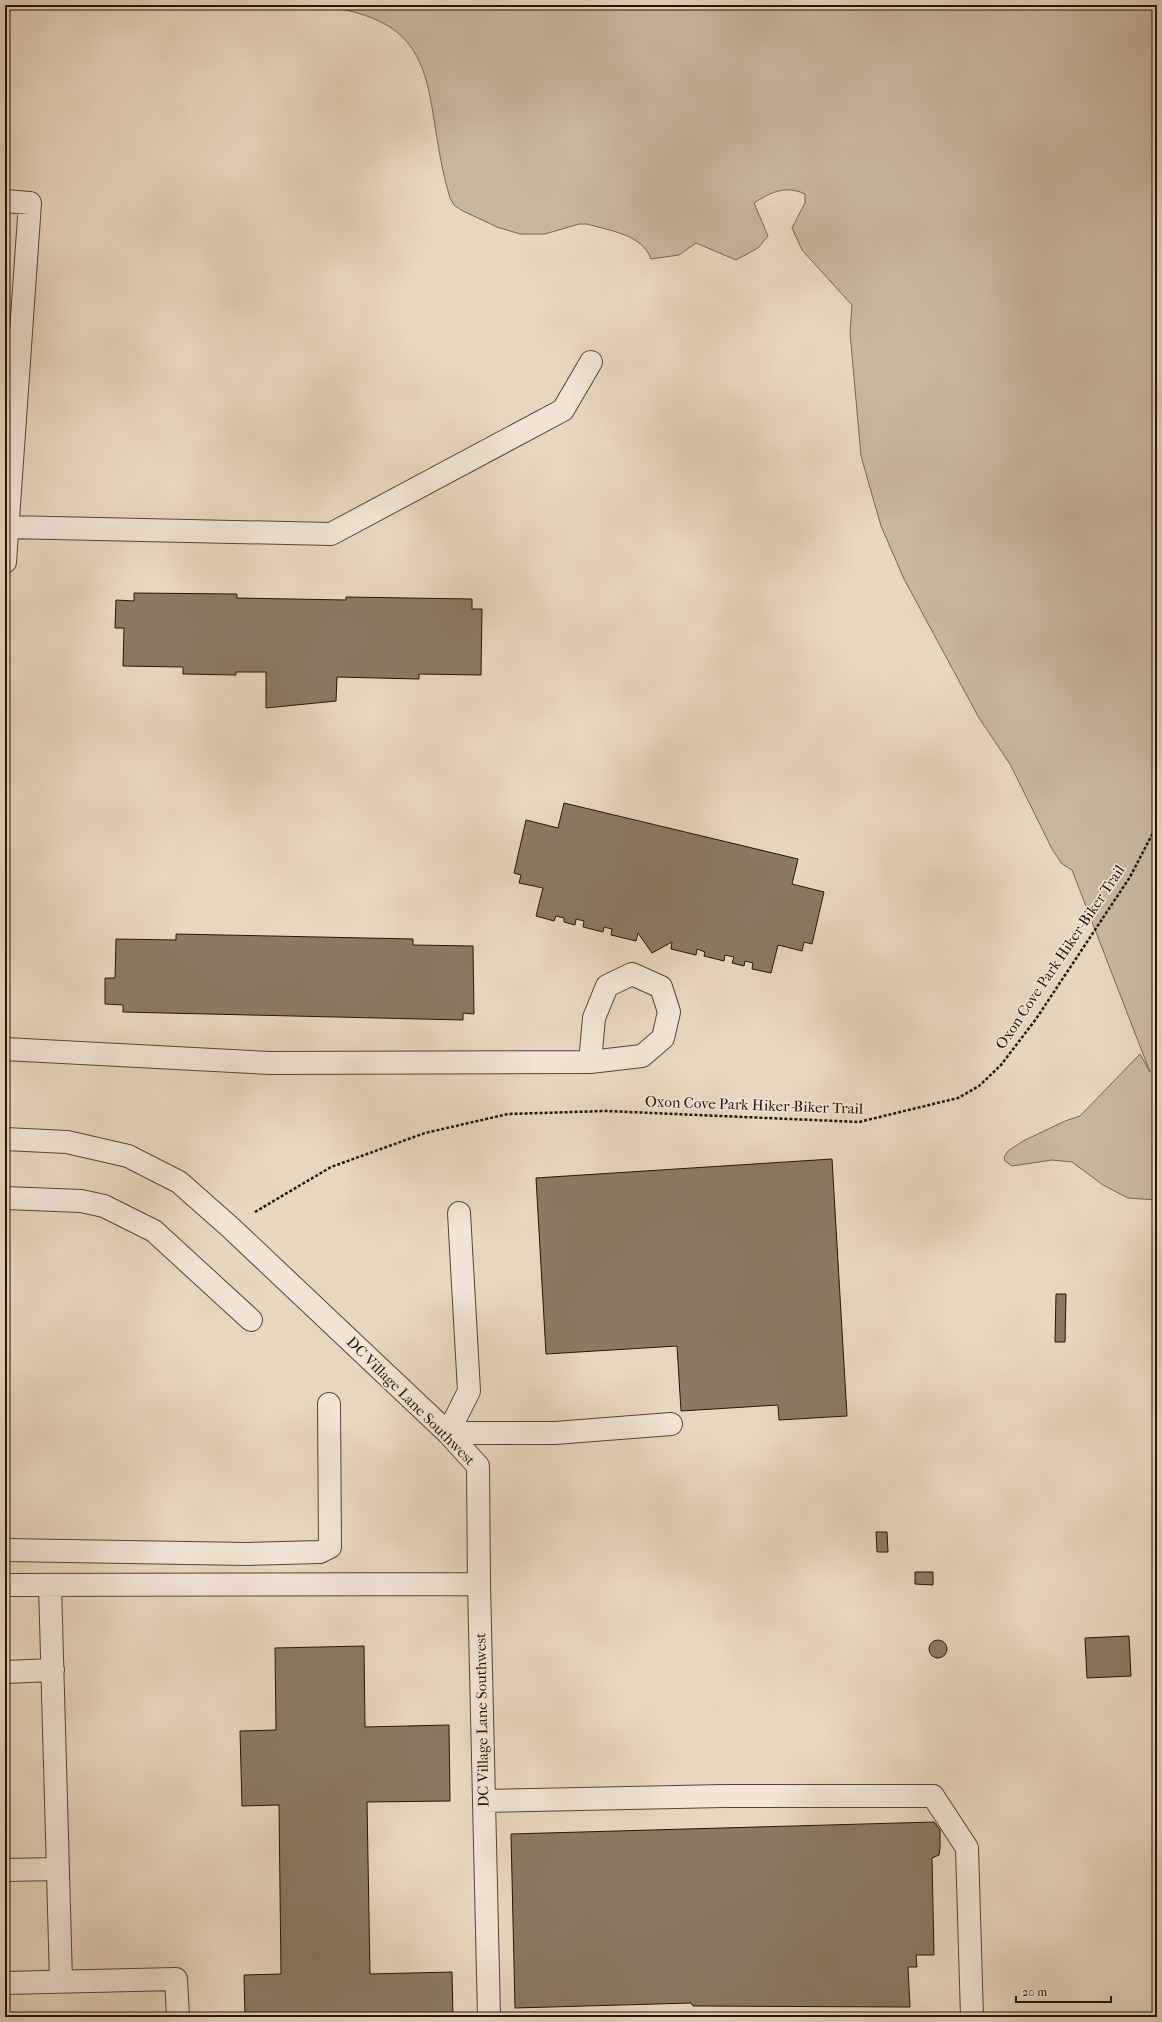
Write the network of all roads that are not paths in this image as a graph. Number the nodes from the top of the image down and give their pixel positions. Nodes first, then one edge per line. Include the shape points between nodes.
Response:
1 (5, 201) edge
2 (591, 362) dead end
3 (7, 527) junction
4 (5, 562) edge
5 (5, 1049) edge
6 (590, 1062) dead end
7 (5, 1139) edge
8 (5, 1198) edge
9 (459, 1213) dead end
10 (251, 1320) dead end
11 (329, 1404) dead end
12 (672, 1424) dead end
13 (448, 1433) junction
14 (5, 1550) edge
15 (80, 1552) junction
16 (479, 1584) junction
17 (5, 1585) edge
18 (50, 1585) junction
19 (78, 1585) junction
20 (52, 1670) junction
21 (5, 1672) edge
22 (484, 1801) junction
23 (58, 1869) junction
24 (5, 1870) edge
25 (61, 1982) junction
26 (5, 1983) edge
27 (178, 2017) edge
28 (489, 2017) edge
29 (972, 2017) edge

1 - 3 street via 30,204
2 - 3 street via 563,410 331,534
3 - 4 street
5 - 6 street via 270,1063
7 - 13 street, DC Village Lane Southwest via 67,1142 128,1156 179,1182
8 - 10 street via 81,1201 104,1206 154,1231
9 - 13 street via 469,1391
11 - 15 street via 330,1547 320,1552 248,1554
12 - 13 street via 555,1433
13 - 16 street, DC Village Lane Southwest via 478,1466
14 - 15 street
15 - 19 street
16 - 19 street
16 - 22 street, DC Village Lane Southwest
17 - 18 street
18 - 19 street
18 - 20 street
20 - 21 street
20 - 23 street
22 - 28 street, DC Village Lane Southwest
22 - 29 street via 724,1796 933,1796 967,1848
23 - 24 street
23 - 25 street
25 - 26 street
25 - 27 street via 176,1979

